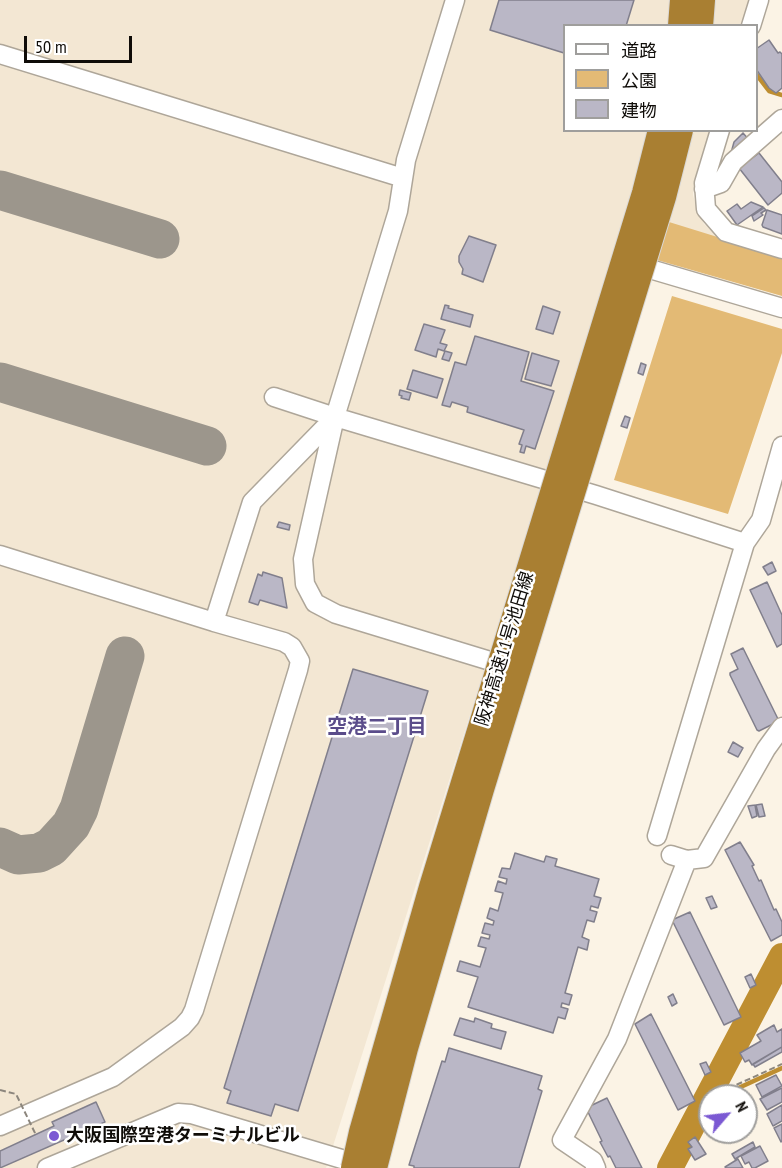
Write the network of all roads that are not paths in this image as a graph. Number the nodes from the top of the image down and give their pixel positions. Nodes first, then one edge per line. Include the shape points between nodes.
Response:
1 (455, 0) edge
2 (683, 0) edge
3 (702, 0) edge
4 (713, 0) edge
5 (759, 0) edge
6 (681, 24) edge
7 (700, 24) edge
8 (706, 24) edge
9 (752, 24) edge
10 (0, 54) edge
11 (782, 119) edge
12 (660, 132) edge
13 (672, 132) edge
14 (679, 132) edge
15 (719, 132) edge
16 (403, 178) junction
17 (704, 189) junction
18 (782, 249) edge
19 (633, 264) junction
20 (782, 308) edge
21 (274, 397) dead end
22 (335, 417) junction
23 (782, 446) edge
24 (777, 482) edge
25 (565, 485) junction
26 (745, 543) junction
27 (0, 555) edge
28 (214, 622) junction
29 (511, 667) junction
30 (782, 727) edge
31 (657, 836) dead end
32 (0, 1126) edge
33 (363, 1167) edge
34 (47, 1168) edge
35 (596, 1168) edge

1 - 16 street
2 - 6 highway
3 - 7 highway
4 - 8 street
5 - 9 street
10 - 16 street
11 - 17 street via 733,162 720,183
12 - 33 highway, 阪神高速11号池田線, bridge via 432,887 362,1132
13 - 19 street
14 - 33 highway, 阪神高速11号池田線, bridge via 405,1048
15 - 17 street
16 - 22 street via 398,211
17 - 18 street via 706,209 726,232
19 - 20 street
19 - 25 street
21 - 22 street
22 - 25 street
22 - 28 street via 252,502
22 - 29 street via 303,559 305,584 315,603 336,614
23 - 24 street
24 - 26 street via 761,520
25 - 26 street
25 - 29 street
26 - 31 street
27 - 28 street
28 - 32 street via 284,642 300,661 194,1010 182,1027 113,1077
29 - 33 street
30 - 35 street via 704,858 679,857 617,1039 562,1140 593,1161
33 - 34 street via 178,1113

